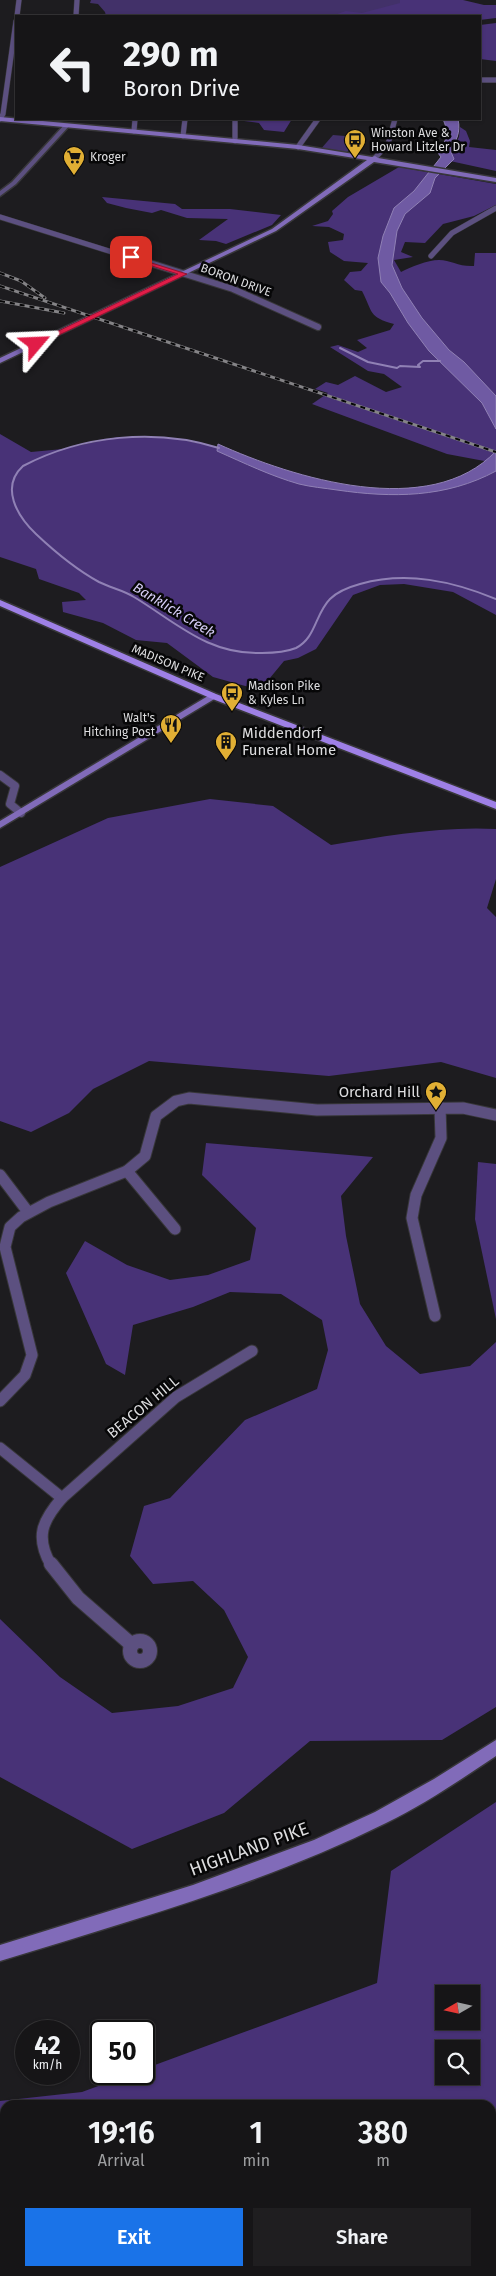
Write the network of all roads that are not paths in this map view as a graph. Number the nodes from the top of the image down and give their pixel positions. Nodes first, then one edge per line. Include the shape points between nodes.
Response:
1 (19, 0) edge
2 (77, 0) edge
3 (17, 15) edge
4 (76, 15) edge
5 (15, 27) edge
6 (11, 51) edge
7 (481, 80) edge
8 (496, 80) edge
9 (0, 119) edge
10 (15, 120) edge
11 (23, 120) edge
12 (136, 120) edge
13 (185, 120) edge
14 (235, 120) edge
15 (317, 120) edge
16 (395, 120) edge
17 (68, 122) edge
18 (134, 131) junction
19 (183, 136) junction
20 (236, 141) junction
21 (298, 147) junction
22 (375, 158) junction
23 (496, 180) edge
24 (0, 194) edge
25 (496, 208) edge
26 (0, 217) edge
27 (431, 256) dead end
28 (184, 274) junction
29 (318, 327) dead end
30 (0, 361) edge
31 (0, 604) edge
32 (213, 696) junction
33 (0, 775) edge
34 (496, 806) edge
35 (21, 813) junction
36 (0, 826) edge
37 (440, 1107) junction
38 (496, 1115) edge
39 (127, 1170) junction
40 (0, 1175) edge
41 (28, 1212) junction
42 (175, 1229) dead end
43 (435, 1316) dead end
44 (252, 1351) dead end
45 (0, 1401) edge
46 (0, 1448) edge
47 (62, 1498) junction
48 (132, 1645) dead end
49 (496, 1747) edge
50 (0, 1953) edge

1 - 3 street
2 - 4 street
5 - 6 street
6 - 9 street
7 - 8 street
9 - 10 main road
11 - 17 main road
12 - 18 street
13 - 19 street
14 - 20 street
15 - 21 street
16 - 22 street via 388,144
17 - 18 main road
17 - 24 street via 14,183
18 - 19 main road
19 - 20 main road
20 - 21 main road
21 - 22 main road
22 - 23 main road
22 - 28 main road via 281,226
25 - 27 street via 456,229 438,244
26 - 28 street, BORON DRIVE
28 - 29 street, BORON DRIVE via 239,291
28 - 30 main road
31 - 32 main road, MADISON PIKE
32 - 34 main road, MADISON PIKE
32 - 35 main road
33 - 35 street via 14,786 10,804
35 - 36 main road
37 - 38 street
37 - 39 street via 317,1110 189,1098 176,1102 156,1116 145,1156
37 - 43 street via 440,1139 412,1206 414,1230
39 - 41 street
39 - 42 street
40 - 41 street
41 - 45 street via 11,1226 5,1247 32,1355 22,1381
44 - 47 street, BEACON HILL via 176,1397
46 - 47 street
47 - 48 street, BEACON HILL via 51,1510 42,1531 47,1558 95,1614
49 - 50 main road, HIGHLAND PIKE via 414,1798 352,1831 279,1863

